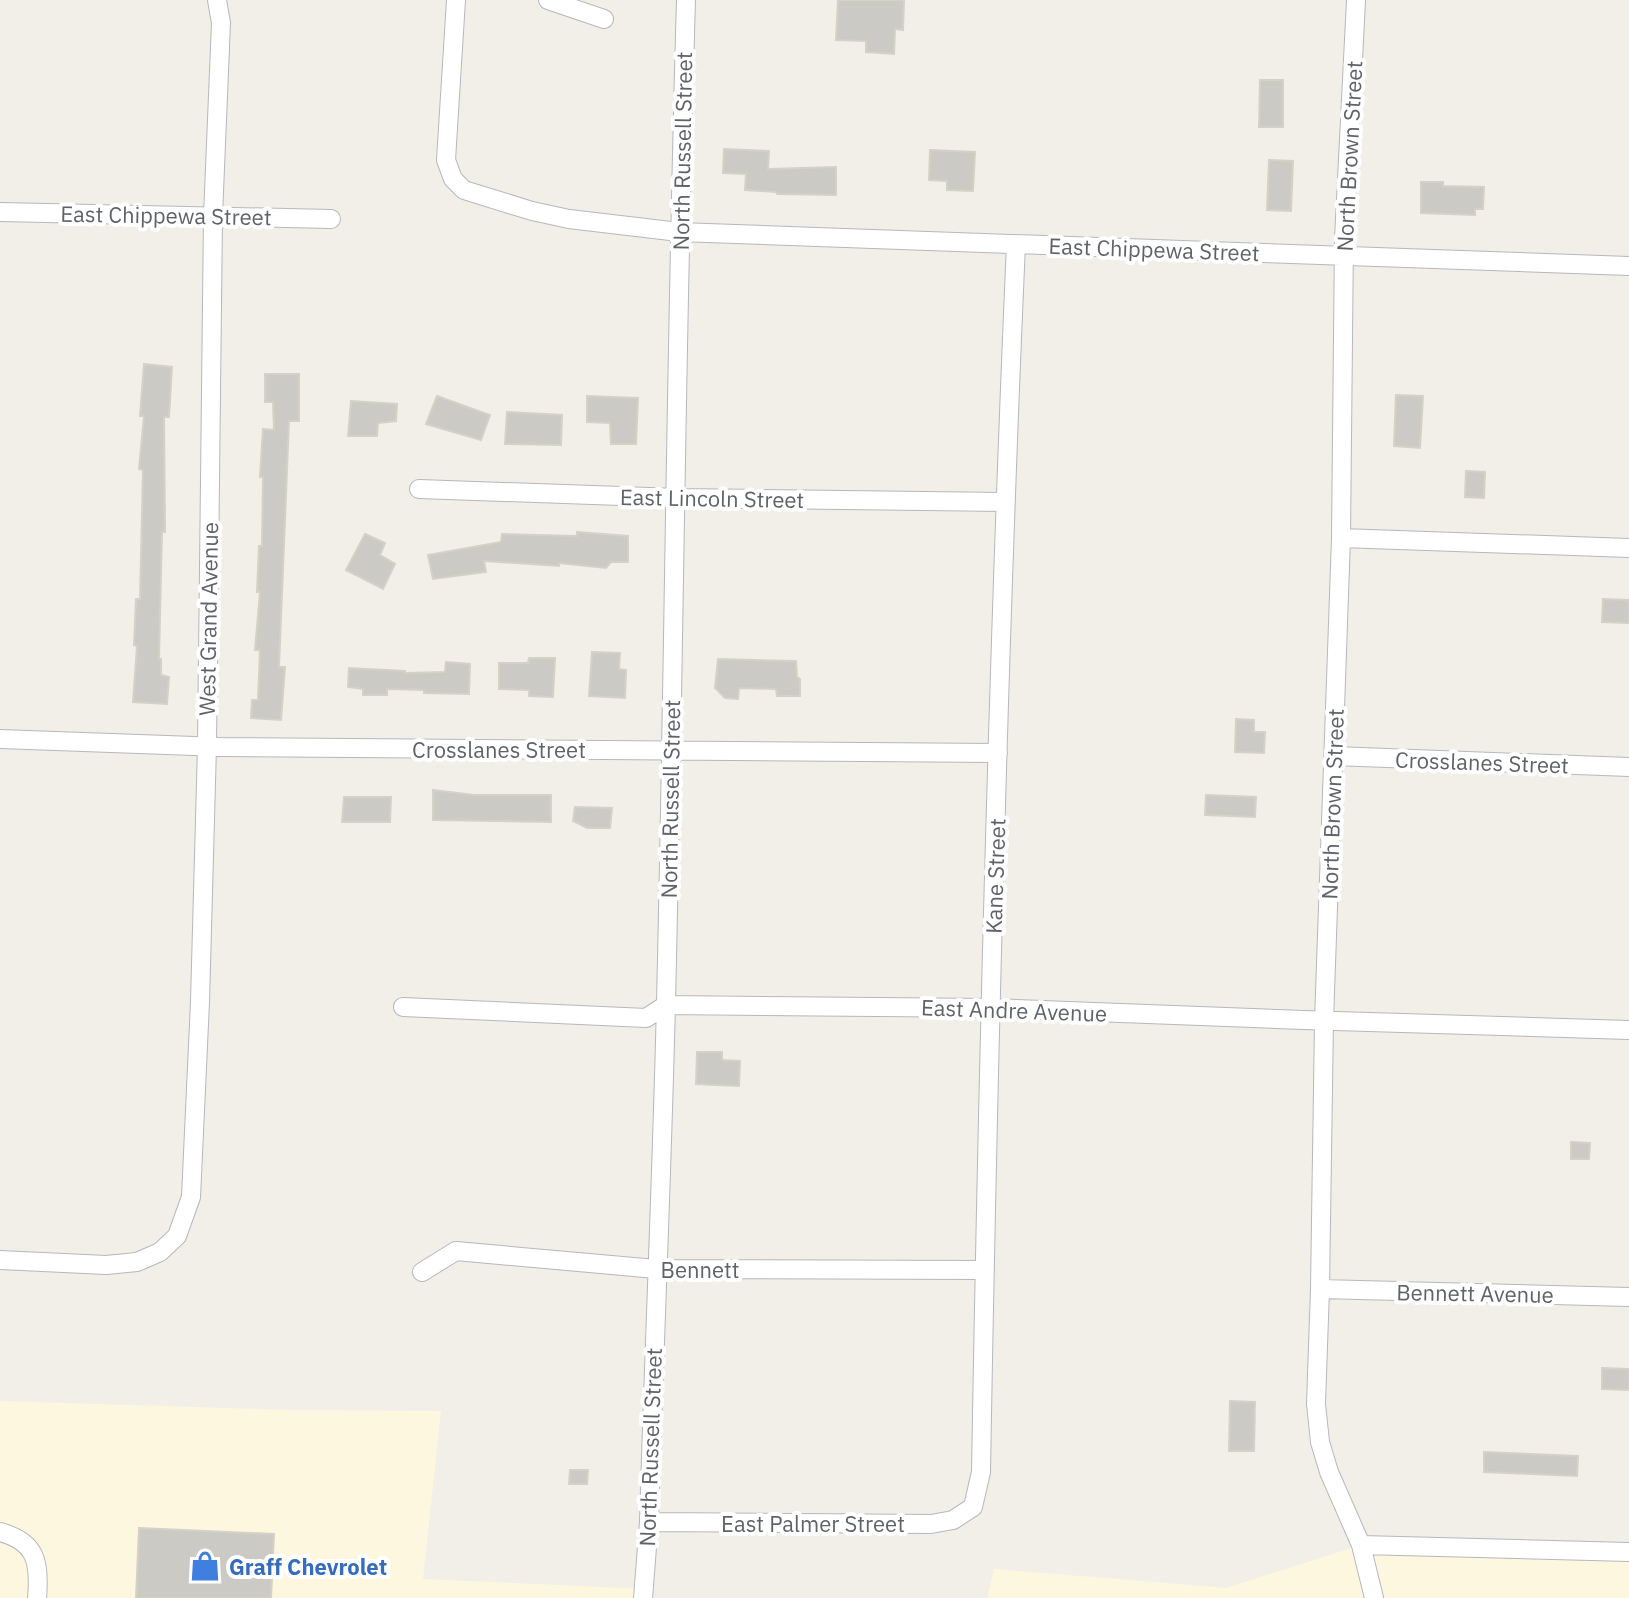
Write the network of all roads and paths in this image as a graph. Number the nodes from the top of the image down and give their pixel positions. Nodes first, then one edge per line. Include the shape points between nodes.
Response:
1 (217, 0) edge
2 (456, 0) edge
3 (548, 0) edge
4 (686, 0) edge
5 (1356, 0) edge
6 (604, 19) dead end
7 (0, 212) edge
8 (213, 216) junction
9 (331, 219) dead end
10 (679, 232) junction
11 (1016, 244) junction
12 (1344, 257) junction
13 (1629, 266) edge
14 (419, 489) dead end
15 (677, 498) junction
16 (1005, 502) junction
17 (1341, 538) junction
18 (1629, 548) edge
19 (0, 739) edge
20 (207, 746) junction
21 (670, 750) junction
22 (998, 753) junction
23 (1334, 756) junction
24 (1629, 767) edge
25 (666, 1005) junction
26 (403, 1007) dead end
27 (991, 1008) junction
28 (1324, 1021) junction
29 (1629, 1030) edge
30 (0, 1260) edge
31 (656, 1269) junction
32 (985, 1270) junction
33 (422, 1272) dead end
34 (1320, 1289) junction
35 (1629, 1297) edge
36 (973, 1507) joint
37 (649, 1522) junction
38 (0, 1532) edge
39 (1361, 1545) junction
40 (1629, 1552) edge
41 (37, 1598) edge
42 (643, 1598) edge
43 (1374, 1598) edge

1 - 8 street, West Grand Avenue via 221,23
2 - 10 street, East Chippewa Street via 446,160 453,179 464,190 532,211
3 - 6 street
4 - 10 street, North Russell Street
5 - 12 street, North Brown Street
7 - 8 street, East Chippewa Street
8 - 9 street, East Chippewa Street
8 - 20 street, West Grand Avenue
10 - 11 street, East Chippewa Street
10 - 15 street, North Russell Street
11 - 12 street, East Chippewa Street
11 - 16 street, Kane Street
12 - 13 street, East Chippewa Street
12 - 17 street, North Brown Street
14 - 15 street, East Lincoln Street
15 - 16 street, East Lincoln Street
15 - 21 street, North Russell Street
16 - 22 street, Kane Street
17 - 18 street
17 - 23 street, North Brown Street
19 - 20 street, Crosslanes Street
20 - 21 street, Crosslanes Street
20 - 30 street, West Grand Avenue via 191,1197 177,1236 160,1252 137,1262
21 - 22 street, Crosslanes Street
21 - 25 street, North Russell Street
22 - 27 street, Kane Street
23 - 24 street, Crosslanes Street
23 - 28 street, North Brown Street
25 - 26 street, East Andre Avenue via 646,1018
25 - 27 street, East Andre Avenue
25 - 31 street, North Russell Street
27 - 28 street, East Andre Avenue
27 - 32 street, Kane Street
28 - 29 street, East Andre Avenue
28 - 34 street, North Brown Street
31 - 32 street, Bennett
31 - 33 street, Bennett via 456,1251
31 - 37 street, North Russell Street
32 - 36 street, Kane Street via 981,1472
34 - 35 street, Bennett Avenue
34 - 39 street, North Brown Street via 1320,1442
36 - 37 street, East Palmer Street via 953,1520 931,1524
37 - 42 street, North Russell Street
38 - 41 street via 17,1537 34,1553
39 - 40 street
39 - 43 street, North Brown Street

